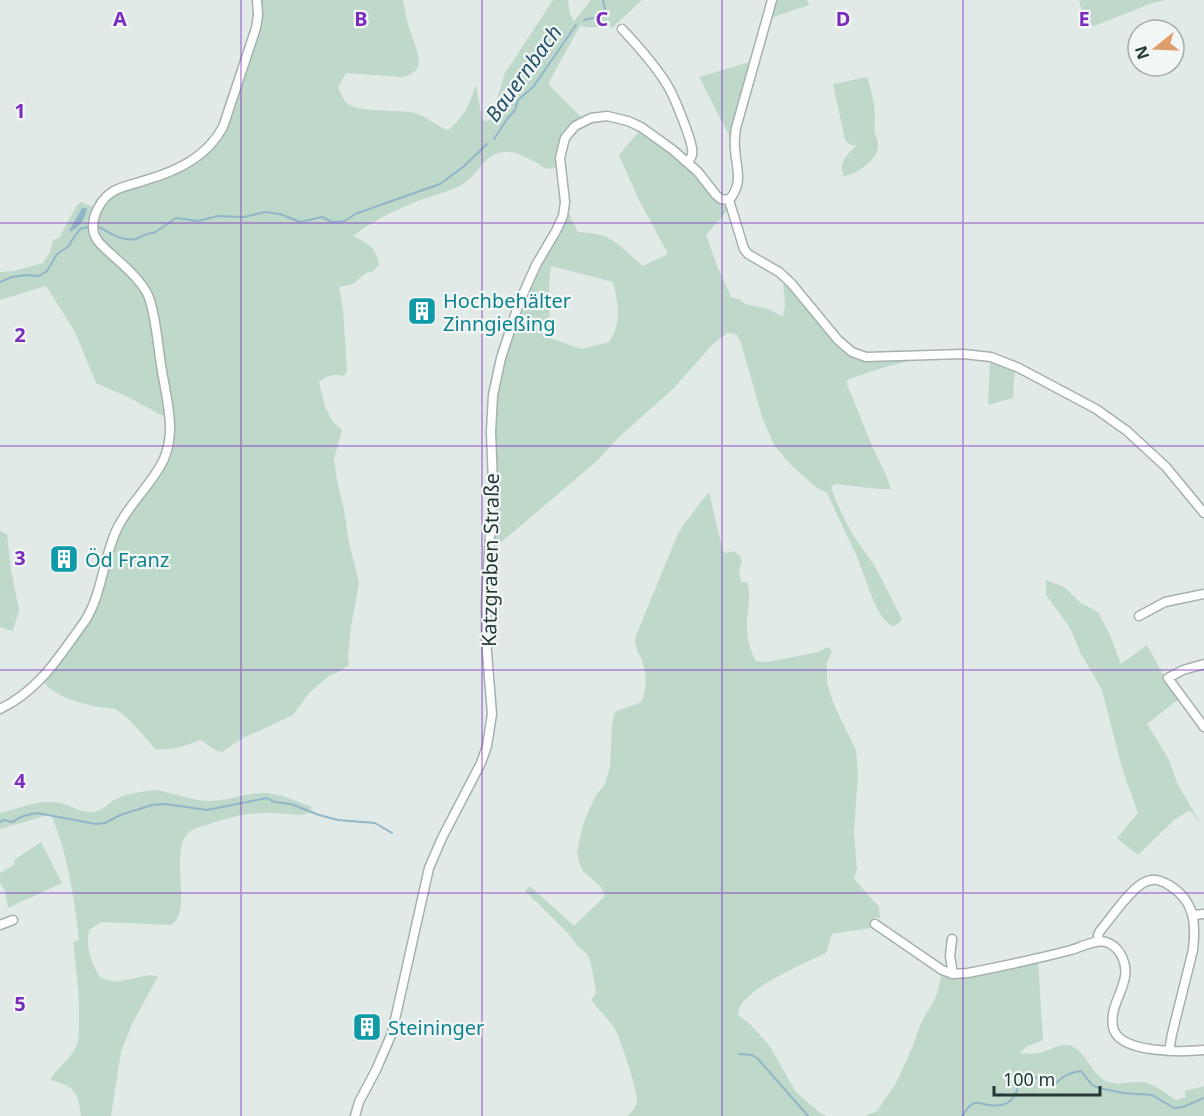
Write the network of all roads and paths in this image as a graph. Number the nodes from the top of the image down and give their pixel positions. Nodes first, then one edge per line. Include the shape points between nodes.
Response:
1 (257, 0) edge
2 (772, 0) edge
3 (622, 30) dead end
4 (688, 162) junction
5 (729, 200) junction
6 (1204, 513) edge
7 (1204, 594) edge
8 (1139, 616) dead end
9 (1204, 664) edge
10 (0, 709) edge
11 (1204, 727) edge
12 (1204, 914) edge
13 (1192, 915) junction
14 (13, 920) dead end
15 (875, 924) dead end
16 (0, 925) edge
17 (952, 939) dead end
18 (1099, 941) junction
19 (953, 974) junction
20 (1204, 1050) edge
21 (1170, 1051) junction
22 (355, 1116) edge

1 - 10 street via 256,28 217,137 185,165 121,188 98,208 95,236 148,295 170,418 167,452 115,532 97,597 85,621 42,679
2 - 5 street via 736,128 738,180
3 - 4 street via 670,89 693,150
4 - 5 street, Katzgraben Straße via 716,195
4 - 22 street, Katzgraben Straße via 641,127 608,116 591,118 575,126 561,148 563,216 519,303 493,395 493,484 485,614 492,714 489,737 481,763 429,868 392,1033
5 - 6 street via 748,254 791,283 852,352 867,357 963,354 991,357 1019,368 1118,424 1166,467
7 - 8 street via 1165,602
9 - 11 street via 1168,678
12 - 13 street
13 - 18 street via 1178,891 1160,880 1149,880 1134,890 1100,931
13 - 21 street via 1194,939
14 - 16 street
15 - 19 street
17 - 19 street
18 - 19 street via 968,974
18 - 21 street via 1117,948 1126,968 1113,1014 1117,1036 1131,1045
20 - 21 street

